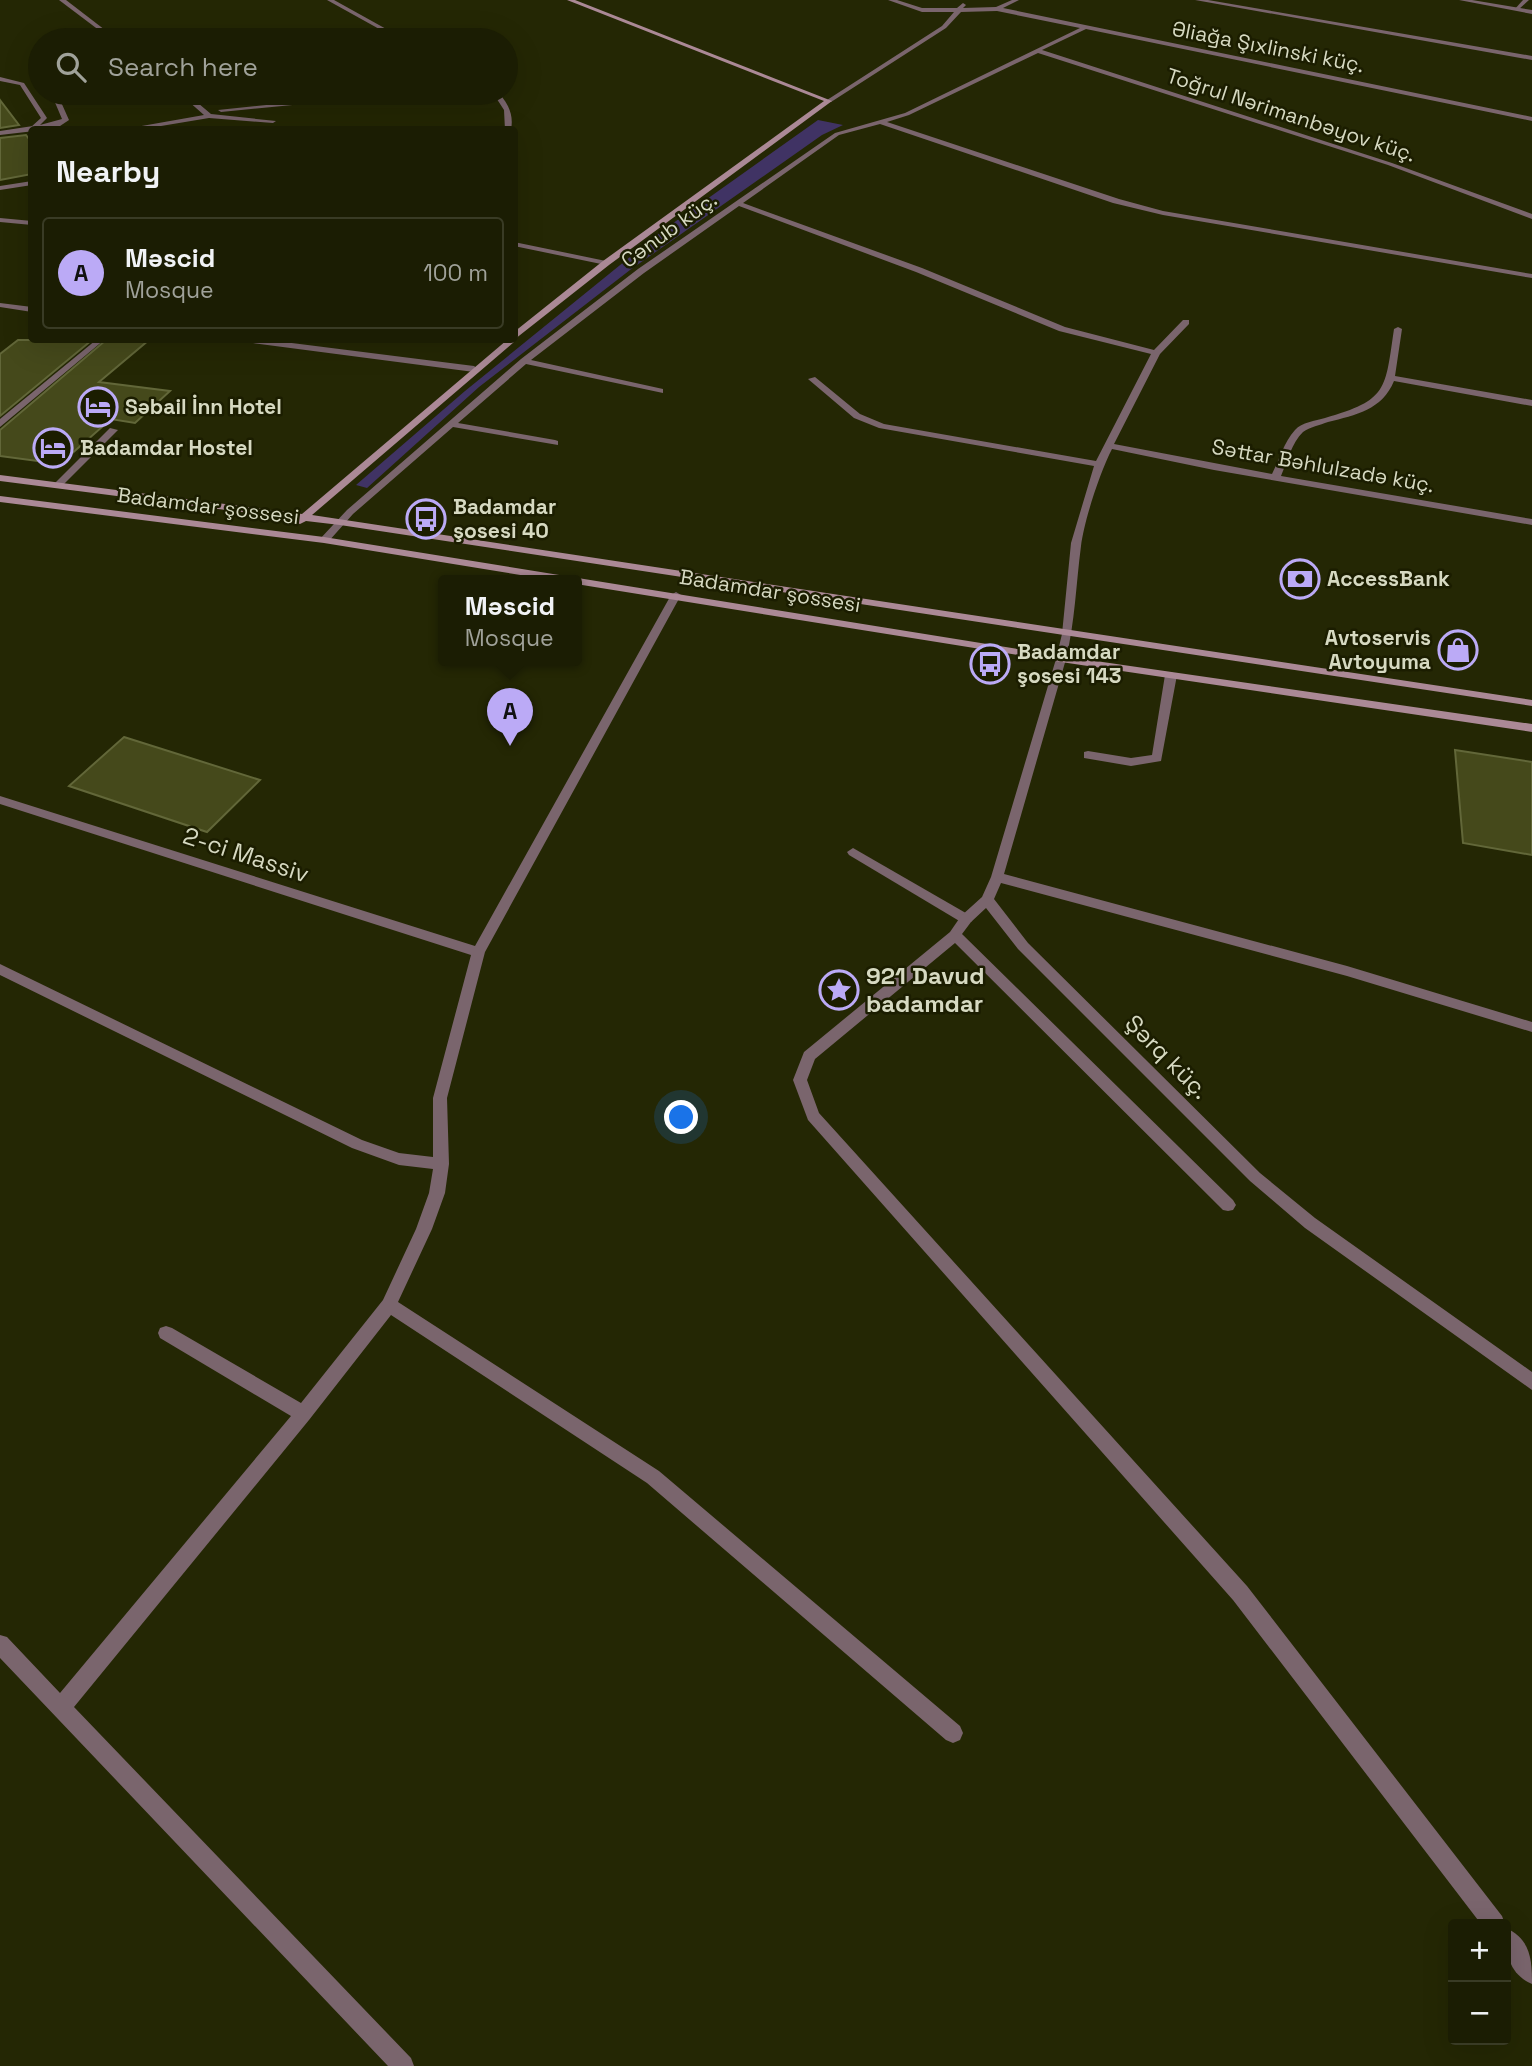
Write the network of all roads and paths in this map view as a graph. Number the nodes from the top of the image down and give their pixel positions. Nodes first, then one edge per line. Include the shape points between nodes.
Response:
1 (62, 0) edge
2 (330, 0) edge
3 (570, 0) edge
4 (891, 0) edge
5 (969, 0) edge
6 (1016, 0) edge
7 (1198, 0) edge
8 (1462, 0) edge
9 (1526, 0) edge
10 (997, 9) junction
11 (1516, 9) junction
12 (960, 10) junction
13 (1532, 12) edge
14 (1084, 27) junction
15 (99, 28) edge
16 (381, 28) edge
17 (1038, 51) junction
18 (1532, 58) edge
19 (0, 79) edge
20 (28, 93) edge
21 (829, 101) junction
22 (36, 105) edge
23 (59, 105) edge
24 (198, 105) edge
25 (279, 105) edge
26 (506, 105) edge
27 (208, 113) junction
28 (1532, 118) edge
29 (273, 121) dead end
30 (882, 122) junction
31 (39, 126) edge
32 (51, 126) edge
33 (142, 126) edge
34 (509, 126) edge
35 (28, 130) edge
36 (0, 133) edge
37 (28, 184) edge
38 (0, 188) edge
39 (737, 203) junction
40 (1532, 217) edge
41 (0, 220) edge
42 (28, 223) edge
43 (518, 245) edge
44 (606, 263) junction
45 (1532, 276) edge
46 (0, 305) edge
47 (28, 309) edge
48 (1186, 322) dead end
49 (1398, 330) dead end
50 (518, 334) edge
51 (96, 343) edge
52 (276, 343) edge
53 (507, 343) edge
54 (1156, 353) junction
55 (524, 361) junction
56 (474, 369) junction
57 (1391, 378) junction
58 (812, 379) dead end
59 (660, 391) dead end
60 (1532, 403) edge
61 (450, 424) junction
62 (0, 425) edge
63 (113, 430) dead end
64 (555, 443) dead end
65 (1108, 445) junction
66 (1099, 464) junction
67 (1276, 477) junction
68 (0, 478) edge
69 (58, 485) junction
70 (0, 499) edge
71 (305, 517) junction
72 (340, 522) junction
73 (1532, 522) edge
74 (287, 535) junction
75 (324, 540) junction
76 (548, 575) edge
77 (582, 580) edge
78 (676, 595) junction
79 (1067, 634) junction
80 (1062, 659) junction
81 (1171, 675) junction
82 (1532, 703) edge
83 (1532, 728) edge
84 (1088, 755) dead end
85 (0, 800) edge
86 (853, 852) dead end
87 (997, 877) junction
88 (988, 900) junction
89 (966, 919) junction
90 (955, 934) junction
91 (478, 952) junction
92 (0, 969) edge
93 (1532, 1027) edge
94 (441, 1164) junction
95 (1228, 1205) dead end
96 (389, 1305) junction
97 (166, 1333) dead end
98 (1532, 1382) edge
99 (303, 1414) junction
100 (0, 1644) edge
101 (61, 1707) junction
102 (953, 1733) dead end
103 (1490, 1919) edge
104 (1511, 1946) edge
105 (1532, 1973) edge
106 (403, 2066) edge

1 - 15 street
2 - 16 street
3 - 21 main road
4 - 12 street via 922,9
5 - 12 street, Cənub küç.
6 - 10 street
7 - 18 street
8 - 11 street
9 - 11 street
10 - 12 street
10 - 14 street, Əliağa Şıxlinski küç.
11 - 13 street
12 - 21 street, Cənub küç. via 944,27
14 - 17 street, Cənub küç.
14 - 28 street, Əliağa Şıxlinski küç.
17 - 30 street, Cənub küç.
17 - 40 street, Toğrul Nərimanbəyov küç. via 1390,164
19 - 20 street via 22,84
21 - 44 main road, Cənub küç.
22 - 31 street via 44,118
23 - 32 street via 66,120
24 - 27 street
25 - 27 street
26 - 34 street
27 - 29 street
27 - 33 street
30 - 39 street, Cənub küç. via 837,134
30 - 45 street via 1163,213
35 - 36 street
37 - 38 street
39 - 54 street via 1050,324
39 - 55 street, Cənub küç.
41 - 42 street
43 - 44 street
44 - 50 main road, Cənub küç.
46 - 47 street
48 - 54 street
49 - 57 street
51 - 62 street
52 - 56 street
53 - 56 main road, Cənub küç.
54 - 65 street
55 - 59 street
55 - 61 street, Cənub küç.
56 - 71 main road, Cənub küç.
57 - 60 street
57 - 67 street via 1382,400 1362,412 1308,425 1298,432
58 - 66 street via 857,416 882,426
61 - 64 street
61 - 72 street, Cənub küç.
63 - 69 street
65 - 66 street
65 - 67 street, Səttar Bəhlulzadə küç.
66 - 79 street via 1076,543
67 - 73 street, Səttar Bəhlulzadə küç.
68 - 69 main road, Badamdar şossesi
69 - 71 main road, Badamdar şossesi
70 - 74 main road, Badamdar şossesi
71 - 72 main road, Badamdar şossesi
71 - 74 main road, Cənub küç.
72 - 75 street, Cənub küç.
72 - 79 main road, Badamdar şossesi
74 - 75 main road, Badamdar şossesi
75 - 76 main road, Badamdar şossesi
77 - 78 main road, Badamdar şossesi
78 - 80 main road, Badamdar şossesi
78 - 91 street
79 - 80 street
79 - 82 main road, Badamdar şossesi
80 - 81 main road, Badamdar şossesi
80 - 87 street
81 - 83 main road, Badamdar şossesi
81 - 84 street via 1157,758 1131,762
85 - 91 street, 2-ci Massiv
86 - 89 street
87 - 88 street
87 - 93 street via 1347,971
88 - 89 street
88 - 98 street, Şərq küç. via 1023,946 1255,1177 1310,1223
89 - 90 street
90 - 95 street
90 - 103 street via 809,1056 800,1080 813,1116 1240,1593
91 - 94 street via 440,1098
92 - 94 street via 357,1144 399,1159
94 - 96 street via 437,1193
96 - 99 street
96 - 102 street via 653,1477
97 - 99 street
99 - 101 street
100 - 101 street
101 - 106 street
104 - 105 street

